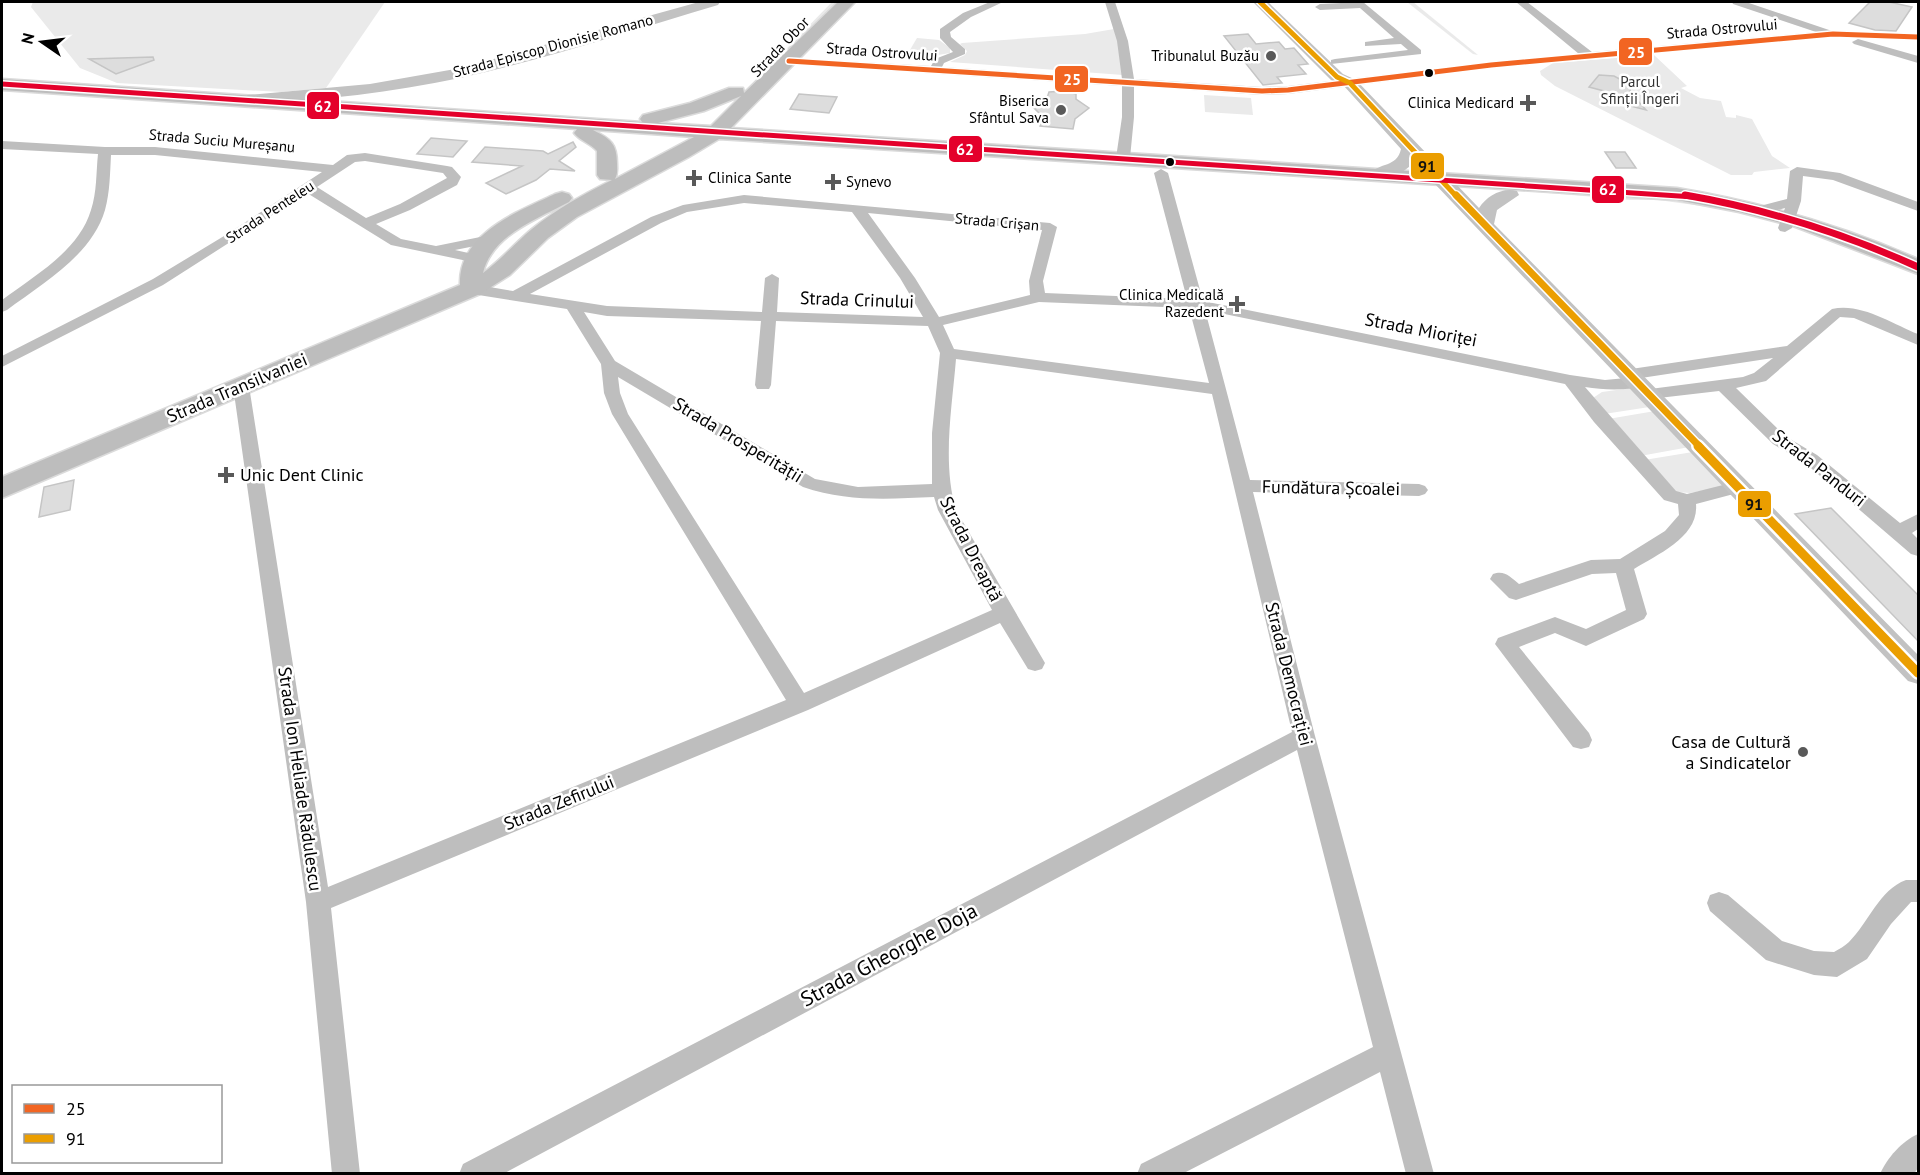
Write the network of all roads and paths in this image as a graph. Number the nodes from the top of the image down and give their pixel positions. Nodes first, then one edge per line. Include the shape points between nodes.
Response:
1 (713, 2) edge
2 (824, 2) edge
3 (847, 2) edge
4 (998, 2) edge
5 (1110, 2) edge
6 (1260, 2) edge
7 (1273, 2) edge
8 (1521, 2) edge
9 (1737, 2) edge
10 (1320, 7) dead end
11 (1833, 34) junction
12 (1918, 37) edge
13 (1403, 40) junction
14 (1369, 44) dead end
15 (1591, 57) junction
16 (1918, 60) edge
17 (789, 61) junction
18 (1335, 62) junction
19 (935, 70) junction
20 (1130, 83) junction
21 (1350, 83) junction
22 (2, 84) edge
23 (762, 89) junction
24 (736, 92) junction
25 (2, 94) edge
26 (248, 100) junction
27 (617, 125) junction
28 (584, 133) junction
29 (695, 136) junction
30 (824, 140) junction
31 (2, 145) edge
32 (768, 147) junction
33 (1410, 148) junction
34 (105, 151) junction
35 (1123, 158) junction
36 (336, 168) junction
37 (1161, 173) junction
38 (1379, 174) junction
39 (615, 178) junction
40 (1448, 185) junction
41 (308, 188) junction
42 (1510, 195) junction
43 (1918, 207) edge
44 (857, 209) junction
45 (1776, 213) junction
46 (1721, 214) junction
47 (364, 223) junction
48 (1485, 223) junction
49 (490, 239) junction
50 (433, 250) junction
51 (518, 254) junction
52 (477, 259) junction
53 (1918, 269) edge
54 (772, 278) dead end
55 (472, 289) junction
56 (515, 296) junction
57 (1039, 297) junction
58 (1197, 304) junction
59 (2, 307) edge
60 (573, 307) junction
61 (770, 316) junction
62 (935, 322) junction
63 (1918, 340) edge
64 (1794, 350) junction
65 (948, 353) junction
66 (2, 362) edge
67 (609, 364) junction
68 (1570, 380) junction
69 (1639, 383) junction
70 (1722, 384) junction
71 (763, 385) dead end
72 (242, 386) junction
73 (1219, 390) junction
74 (1243, 486) junction
75 (1739, 487) junction
76 (2, 488) edge
77 (1419, 489) dead end
78 (941, 490) junction
79 (1687, 500) junction
80 (1918, 520) edge
81 (1899, 532) junction
82 (1918, 549) edge
83 (1624, 566) junction
84 (1500, 579) dead end
85 (1004, 613) junction
86 (1035, 663) dead end
87 (1918, 673) edge
88 (800, 704) junction
89 (1304, 736) junction
90 (1581, 740) dead end
91 (1918, 891) edge
92 (318, 902) junction
93 (1719, 903) dead end
94 (1389, 1053) junction
95 (1918, 1148) edge
96 (346, 1173) edge
97 (473, 1173) edge
98 (1151, 1173) edge
99 (1420, 1173) edge
100 (1894, 1173) edge

1 - 26 street, Strada Episcop Dionisie Romano via 442,76 346,92
2 - 24 main road, Strada Obor
3 - 17 main road, Strada Obor
4 - 19 street via 967,15 944,32 960,49 959,54 939,61
5 - 20 street via 1120,26
6 - 21 street via 1337,77
7 - 18 street
8 - 15 street
9 - 11 street
10 - 13 street via 1363,5
11 - 12 street
11 - 15 street, Strada Ostrovului
11 - 16 street
13 - 14 street
13 - 18 street via 1417,52
15 - 21 street, Strada Ostrovului
17 - 19 street, Strada Ostrovului
17 - 23 main road, Strada Obor
18 - 21 street via 1348,75
19 - 20 street, Strada Ostrovului
20 - 21 street, Strada Ostrovului via 1262,91
20 - 35 street
21 - 33 street
22 - 26 main road
23 - 29 main road, Strada Obor
23 - 30 main road via 756,111 762,120 778,130
24 - 27 main road via 675,113
24 - 29 main road, Strada Obor
25 - 28 main road
26 - 27 main road
27 - 29 main road
28 - 29 main road
28 - 39 main road via 607,150
29 - 30 main road
29 - 32 main road
29 - 39 main road, Strada Transilvaniei
29 - 39 main road, Strada Transilvaniei
30 - 35 main road
31 - 34 street, Strada Suciu Mureșanu
32 - 37 main road
32 - 39 main road via 701,156
33 - 38 street via 1404,164
33 - 40 street
34 - 36 street, Strada Suciu Mureșanu via 155,151
34 - 59 street via 93,225 65,256
35 - 38 main road
36 - 41 street, Strada Penteleu
36 - 47 street, Strada Penteleu via 361,156 447,170 454,177 452,182 405,207
37 - 40 main road
37 - 58 street, Strada Democrației
38 - 40 main road
39 - 49 main road, Strada Transilvaniei via 505,228
39 - 51 main road, Strada Transilvaniei
40 - 42 main road
40 - 45 main road via 1677,194
40 - 48 street
41 - 47 street
41 - 66 street, Strada Penteleu via 158,282
42 - 46 main road
42 - 48 street via 1489,206
43 - 45 street via 1835,176 1797,171
44 - 56 street, Strada Crișan via 744,199 683,209 632,232
44 - 57 street, Strada Crișan via 1050,227 1036,282
44 - 62 street via 912,281
45 - 46 main road
45 - 46 main road
45 - 53 main road
47 - 50 street via 396,242
48 - 69 street
49 - 50 street
49 - 51 main road
49 - 52 main road, Strada Transilvaniei
50 - 52 street
51 - 52 main road
51 - 55 main road, Strada Transilvaniei
52 - 55 main road, Strada Transilvaniei
54 - 61 street
55 - 56 street, Strada Crinului
55 - 72 main road, Strada Transilvaniei
56 - 60 street, Strada Crinului
57 - 58 street
57 - 62 street
58 - 68 street, Strada Mioriței
58 - 73 street, Strada Democrației
60 - 61 street, Strada Crinului
60 - 67 street, Strada Prosperității
61 - 62 street, Strada Crinului
61 - 71 street
62 - 65 street, Strada Crinului
63 - 64 street via 1857,314 1837,312
64 - 69 street
64 - 70 street via 1760,377
65 - 73 street
65 - 78 street, Strada Dreaptă
67 - 78 street, Strada Prosperității via 809,483 829,491 868,494
67 - 88 street via 612,393 620,414
68 - 69 street, Strada Mioriței via 1605,385
68 - 79 street via 1658,485 1670,496
69 - 70 street
69 - 75 street
70 - 81 street, Strada Panduri via 1779,440 1811,459
72 - 76 main road, Strada Transilvaniei
72 - 92 street, Strada Ion Heliade Rădulescu
73 - 74 street, Strada Democrației
74 - 77 street, Fundătura Școalei
74 - 89 street, Strada Democrației
75 - 79 street
75 - 87 street
78 - 85 street, Strada Dreaptă via 947,510
79 - 83 street via 1688,515 1682,527
80 - 81 street
81 - 82 street, Strada Panduri
83 - 84 street via 1591,567 1516,594
83 - 90 street via 1636,614 1586,638 1555,625 1505,644
85 - 86 street, Strada Dreaptă
85 - 88 street, Strada Zefirului
88 - 92 street, Strada Zefirului
89 - 94 street, Strada Democrației
89 - 97 street, Strada Gheorghe Doja
91 - 93 street via 1906,891 1858,950 1837,964 1814,963 1775,951
92 - 96 street, Strada Ion Heliade Rădulescu
94 - 98 street
94 - 99 street, Strada Democrației
95 - 100 street

